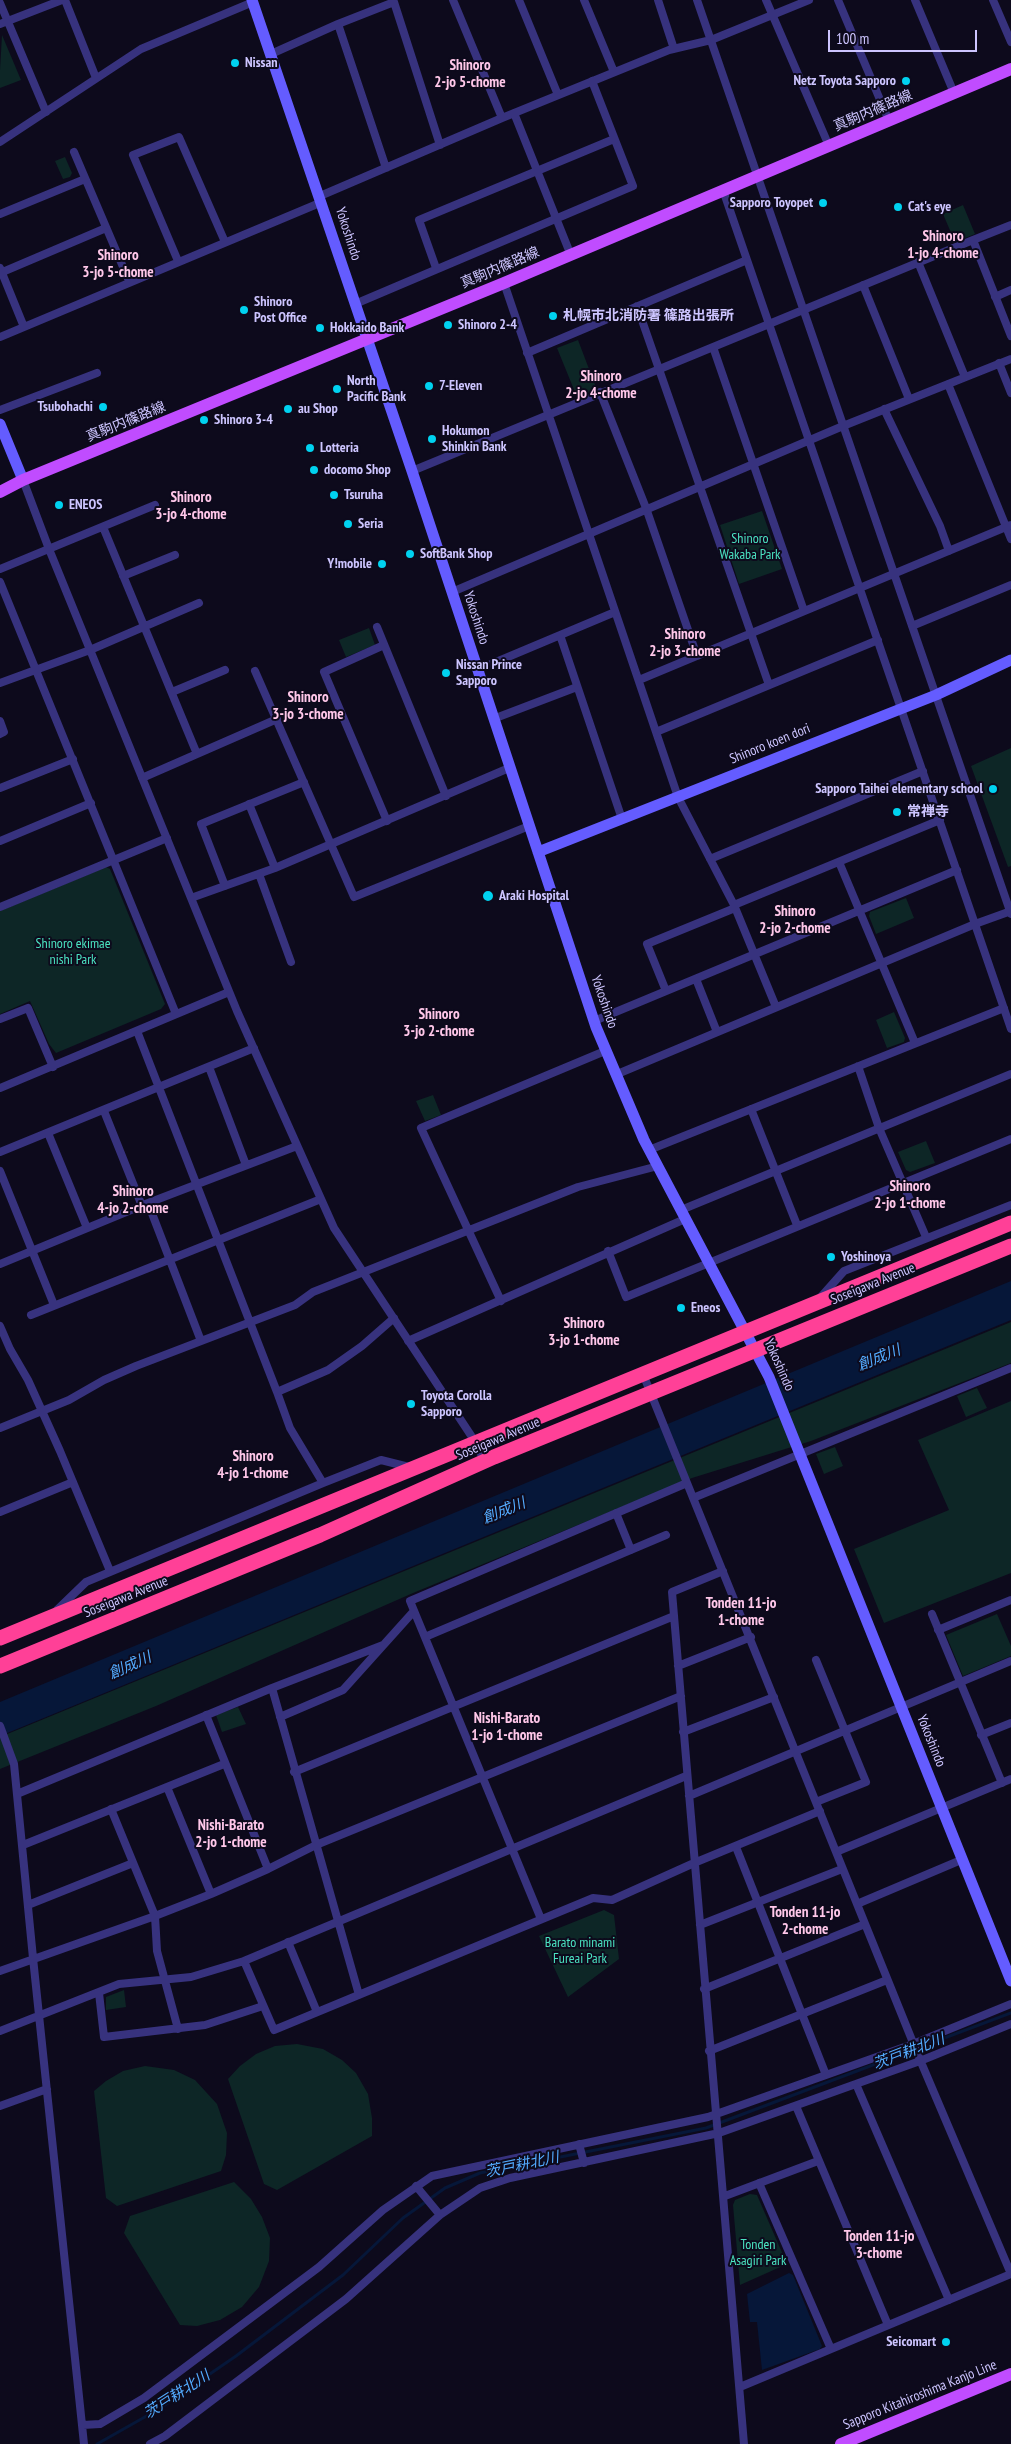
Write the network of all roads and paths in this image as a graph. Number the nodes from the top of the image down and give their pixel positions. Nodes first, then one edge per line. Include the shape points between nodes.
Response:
1 (64, 0) edge
2 (453, 0) edge
3 (519, 0) edge
4 (584, 0) edge
5 (658, 0) edge
6 (697, 0) edge
7 (766, 0) edge
8 (809, 0) edge
9 (838, 0) edge
10 (915, 0) edge
11 (993, 0) edge
12 (253, 1) edge
13 (0, 3) edge
14 (772, 15) junction
15 (4, 22) edge
16 (338, 24) junction
17 (711, 40) junction
18 (1011, 42) edge
19 (674, 49) junction
20 (271, 54) junction
21 (1011, 69) edge
22 (614, 72) junction
23 (96, 78) junction
24 (592, 81) junction
25 (954, 93) junction
26 (558, 95) junction
27 (46, 112) junction
28 (514, 113) junction
29 (502, 118) junction
30 (889, 121) junction
31 (614, 139) junction
32 (0, 142) edge
33 (440, 145) junction
34 (829, 146) junction
35 (74, 152) dead end
36 (386, 168) junction
37 (537, 171) junction
38 (758, 176) junction
39 (85, 179) junction
40 (723, 190) junction
41 (321, 199) junction
42 (0, 214) edge
43 (557, 217) junction
44 (1011, 225) edge
45 (106, 228) junction
46 (973, 240) junction
47 (225, 242) junction
48 (570, 253) junction
49 (747, 260) junction
50 (178, 261) junction
51 (918, 262) junction
52 (436, 268) junction
53 (1, 271) edge
54 (129, 281) junction
55 (504, 283) junction
56 (863, 285) junction
57 (1011, 290) edge
58 (995, 297) junction
59 (355, 304) junction
60 (637, 306) junction
61 (803, 309) junction
62 (769, 323) junction
63 (24, 326) junction
64 (1011, 336) edge
65 (0, 337) edge
66 (366, 339) junction
67 (713, 347) junction
68 (527, 353) junction
69 (1011, 359) edge
70 (999, 363) junction
71 (660, 368) junction
72 (97, 373) dead end
73 (964, 377) junction
74 (948, 384) junction
75 (600, 392) junction
76 (1011, 393) edge
77 (909, 399) junction
78 (884, 409) junction
79 (0, 410) edge
80 (548, 414) junction
81 (0, 424) edge
82 (843, 426) junction
83 (809, 440) junction
84 (753, 464) junction
85 (412, 471) junction
86 (23, 480) junction
87 (699, 486) junction
88 (0, 492) edge
89 (155, 506) dead end
90 (646, 508) junction
91 (1008, 526) edge
92 (103, 527) junction
93 (588, 533) junction
94 (1011, 539) edge
95 (49, 549) junction
96 (949, 551) junction
97 (175, 555) dead end
98 (0, 569) edge
99 (894, 574) junction
100 (123, 576) junction
101 (0, 582) edge
102 (1011, 585) edge
103 (859, 588) junction
104 (452, 592) junction
105 (199, 603) dead end
106 (804, 611) junction
107 (615, 612) junction
108 (912, 626) junction
109 (144, 627) junction
110 (377, 627) dead end
111 (751, 634) junction
112 (560, 635) junction
113 (878, 640) junction
114 (384, 645) junction
115 (90, 650) junction
116 (697, 656) junction
117 (1011, 660) edge
118 (36, 668) junction
119 (225, 670) dead end
120 (477, 670) junction
121 (255, 671) dead end
122 (639, 680) junction
123 (0, 683) edge
124 (769, 685) junction
125 (577, 687) junction
126 (172, 692) junction
127 (936, 694) junction
128 (901, 708) junction
129 (277, 719) junction
130 (493, 719) junction
131 (0, 722) edge
132 (656, 732) junction
133 (0, 734) edge
134 (197, 754) junction
135 (73, 758) junction
136 (509, 768) junction
137 (923, 771) junction
138 (142, 778) junction
139 (304, 782) junction
140 (0, 788) edge
141 (446, 796) junction
142 (678, 796) junction
143 (91, 803) junction
144 (249, 804) junction
145 (622, 818) junction
146 (940, 820) junction
147 (387, 821) junction
148 (529, 826) junction
149 (166, 838) junction
150 (0, 841) edge
151 (332, 844) junction
152 (538, 852) junction
153 (710, 859) junction
154 (114, 860) junction
155 (840, 862) junction
156 (275, 868) junction
157 (957, 870) junction
158 (258, 874) junction
159 (225, 886) junction
160 (191, 898) junction
161 (0, 907) edge
162 (735, 907) junction
163 (859, 911) junction
164 (1011, 912) edge
165 (975, 924) junction
166 (755, 955) junction
167 (291, 962) dead end
168 (881, 963) junction
169 (696, 979) junction
170 (230, 992) junction
171 (666, 992) junction
172 (776, 1007) junction
173 (1004, 1008) junction
174 (176, 1014) junction
175 (0, 1019) edge
176 (594, 1021) junction
177 (1011, 1029) edge
178 (138, 1031) junction
179 (717, 1032) junction
180 (915, 1043) junction
181 (254, 1048) junction
182 (605, 1052) junction
183 (858, 1066) junction
184 (53, 1067) junction
185 (209, 1067) junction
186 (1011, 1074) edge
187 (615, 1075) junction
188 (159, 1087) junction
189 (0, 1088) edge
190 (751, 1109) junction
191 (104, 1111) junction
192 (879, 1128) junction
193 (48, 1133) junction
194 (1011, 1138) edge
195 (297, 1146) junction
196 (649, 1150) junction
197 (0, 1152) edge
198 (246, 1165) junction
199 (658, 1166) junction
200 (0, 1171) edge
201 (776, 1171) junction
202 (902, 1183) junction
203 (196, 1184) junction
204 (321, 1199) junction
205 (145, 1204) junction
206 (1011, 1205) edge
207 (683, 1215) junction
208 (1011, 1223) edge
209 (797, 1225) junction
210 (87, 1228) junction
211 (469, 1231) junction
212 (926, 1237) junction
213 (218, 1240) junction
214 (1011, 1246) edge
215 (32, 1251) junction
216 (608, 1251) junction
217 (170, 1259) junction
218 (0, 1264) edge
219 (709, 1264) junction
220 (363, 1273) junction
221 (501, 1301) junction
222 (816, 1303) junction
223 (54, 1305) junction
224 (31, 1315) dead end
225 (394, 1318) junction
226 (249, 1323) junction
227 (0, 1328) edge
228 (747, 1331) junction
229 (408, 1340) junction
230 (201, 1341) junction
231 (755, 1349) junction
232 (1011, 1368) edge
233 (643, 1374) junction
234 (277, 1392) junction
235 (650, 1393) junction
236 (42, 1412) junction
237 (0, 1428) edge
238 (476, 1443) junction
239 (800, 1454) junction
240 (484, 1462) junction
241 (413, 1468) junction
242 (73, 1482) junction
243 (323, 1483) junction
244 (687, 1483) junction
245 (693, 1498) junction
246 (310, 1510) junction
247 (0, 1512) edge
248 (616, 1513) junction
249 (320, 1535) junction
250 (666, 1535) dead end
251 (631, 1550) junction
252 (110, 1571) junction
253 (723, 1571) junction
254 (1011, 1600) edge
255 (414, 1611) junction
256 (932, 1614) dead end
257 (674, 1616) junction
258 (50, 1617) junction
259 (938, 1630) junction
260 (424, 1637) junction
261 (0, 1638) edge
262 (750, 1638) junction
263 (383, 1646) junction
264 (816, 1660) dead end
265 (1011, 1661) edge
266 (0, 1666) edge
267 (678, 1666) junction
268 (959, 1682) junction
269 (272, 1688) junction
270 (681, 1696) junction
271 (774, 1697) junction
272 (900, 1706) junction
273 (454, 1708) junction
274 (206, 1716) junction
275 (280, 1717) junction
276 (1011, 1723) edge
277 (0, 1726) edge
278 (845, 1729) junction
279 (683, 1732) junction
280 (981, 1735) junction
281 (795, 1750) junction
282 (224, 1764) junction
283 (294, 1772) junction
284 (686, 1776) junction
285 (484, 1778) junction
286 (1011, 1779) edge
287 (1002, 1783) junction
288 (167, 1787) junction
289 (17, 1794) junction
290 (689, 1796) junction
291 (816, 1802) junction
292 (942, 1808) junction
293 (111, 1809) junction
294 (820, 1811) junction
295 (22, 1845) junction
296 (316, 1846) junction
297 (736, 1846) junction
298 (511, 1848) junction
299 (836, 1852) junction
300 (961, 1860) junction
301 (133, 1863) junction
302 (694, 1863) junction
303 (268, 1869) junction
304 (842, 1869) junction
305 (211, 1894) junction
306 (758, 1903) junction
307 (28, 1904) junction
308 (857, 1904) junction
309 (155, 1916) junction
310 (541, 1919) junction
311 (337, 1921) junction
312 (864, 1924) junction
313 (700, 1925) junction
314 (288, 1942) junction
315 (32, 1958) junction
316 (780, 1959) junction
317 (244, 1960) junction
318 (0, 1971) edge
319 (165, 1979) junction
320 (887, 1980) junction
321 (1011, 1981) edge
322 (704, 1989) junction
323 (99, 1993) junction
324 (359, 1995) junction
325 (1011, 2004) edge
326 (263, 2006) junction
327 (317, 2012) junction
328 (802, 2014) junction
329 (40, 2015) junction
330 (1011, 2024) edge
331 (178, 2029) junction
332 (0, 2031) edge
333 (914, 2045) junction
334 (709, 2051) junction
335 (919, 2058) junction
336 (826, 2075) junction
337 (856, 2084) junction
338 (47, 2089) junction
339 (0, 2106) edge
340 (796, 2106) junction
341 (718, 2124) junction
342 (580, 2147) junction
343 (583, 2160) junction
344 (818, 2161) junction
345 (759, 2184) junction
346 (416, 2186) junction
347 (725, 2196) junction
348 (440, 2215) junction
349 (1011, 2274) edge
350 (949, 2300) junction
351 (888, 2325) junction
352 (831, 2349) junction
353 (1011, 2374) edge
354 (740, 2386) junction
355 (83, 2424) junction
356 (84, 2442) edge
357 (150, 2444) edge
358 (744, 2444) edge
359 (841, 2444) edge

1 - 15 street
1 - 23 street
2 - 29 street
3 - 26 street
4 - 22 street
5 - 19 street
6 - 17 street
7 - 14 street
8 - 14 street
9 - 30 street
10 - 25 street
11 - 18 street
12 - 20 street, Yokoshindo
12 - 23 street via 141,49
13 - 15 street
14 - 17 street
14 - 34 street
15 - 27 street
16 - 20 street
16 - 33 street via 394,2
16 - 36 street
17 - 19 street
17 - 38 street
19 - 22 street
20 - 41 street, Yokoshindo
21 - 25 main road, 真駒内篠路線
22 - 24 street
23 - 27 street
24 - 26 street
24 - 31 street
25 - 30 main road, 真駒内篠路線
26 - 28 street
27 - 32 street
28 - 29 street
28 - 37 street
29 - 33 street
30 - 34 main road, 真駒内篠路線
31 - 37 street
31 - 43 street via 633,186
33 - 36 street
34 - 38 main road, 真駒内篠路線
35 - 39 street
36 - 41 street
37 - 43 street
37 - 52 street via 419,220
38 - 40 main road, 真駒内篠路線
38 - 61 street
39 - 42 street
39 - 45 street
40 - 48 main road, 真駒内篠路線
40 - 49 street
41 - 47 street
41 - 59 street, Yokoshindo
43 - 48 street
43 - 52 street
44 - 46 street
45 - 53 street
45 - 54 street
46 - 51 street
46 - 58 street
47 - 50 street
47 - 50 street via 179,137 133,155
48 - 55 main road, 真駒内篠路線
49 - 60 street
49 - 62 street
50 - 54 street
51 - 56 street
51 - 73 street
52 - 59 street
53 - 63 street
54 - 63 street
55 - 66 main road, 真駒内篠路線
55 - 68 street
56 - 61 street
56 - 77 street
57 - 58 street
58 - 64 street
59 - 66 street, Yokoshindo
60 - 68 street
60 - 71 street
61 - 62 street
61 - 82 street
62 - 67 street
62 - 83 street
63 - 65 street
66 - 85 street, Yokoshindo
66 - 86 main road, 真駒内篠路線
67 - 71 street
67 - 84 street
68 - 80 street
69 - 70 street
70 - 73 street
70 - 76 street
71 - 75 street
71 - 87 street
72 - 79 street
73 - 74 street
74 - 77 street
74 - 91 street
75 - 80 street
75 - 90 street
77 - 78 street
78 - 82 street
78 - 96 street
80 - 85 street
80 - 93 street
81 - 86 street
82 - 83 street
82 - 99 street
83 - 84 street
83 - 103 street
84 - 87 street
84 - 106 street
85 - 104 street, Yokoshindo
86 - 88 main road, 真駒内篠路線
86 - 95 street
87 - 90 street
87 - 111 street
89 - 92 street
90 - 93 street
90 - 116 street
91 - 94 street
91 - 96 street
92 - 95 street
92 - 100 street
93 - 104 street
93 - 107 street
95 - 98 street
95 - 115 street
96 - 99 street
97 - 100 street
99 - 103 street
99 - 108 street
100 - 109 street
101 - 118 street
102 - 108 street
103 - 106 street
103 - 113 street
104 - 120 street, Yokoshindo
105 - 109 street
106 - 111 street
107 - 112 street
107 - 122 street
108 - 127 street
109 - 115 street
109 - 126 street
110 - 114 street
111 - 116 street
111 - 124 street
112 - 120 street
112 - 125 street
113 - 124 street
113 - 128 street
114 - 141 street
114 - 147 street via 324,672
115 - 118 street
115 - 138 street
116 - 122 street
117 - 127 street, Shinoro koen dori
118 - 123 street
118 - 135 street
119 - 126 street
120 - 130 street, Yokoshindo
121 - 129 street
122 - 132 street
124 - 132 street
125 - 130 street
125 - 145 street
126 - 134 street
127 - 128 street, Shinoro koen dori
127 - 164 street
128 - 137 street
128 - 142 street, Shinoro koen dori
129 - 134 street
129 - 139 street
130 - 136 street, Yokoshindo
131 - 133 street via 4,732
132 - 142 street
134 - 138 street
135 - 140 street
135 - 143 street
136 - 141 street
136 - 148 street, Yokoshindo
137 - 146 street
137 - 153 street
138 - 149 street
139 - 144 street
139 - 151 street
141 - 147 street
142 - 145 street, Shinoro koen dori
142 - 153 street
143 - 150 street
143 - 154 street
144 - 156 street
144 - 159 street via 201,824
145 - 152 street, Shinoro koen dori
146 - 155 street
146 - 157 street
147 - 151 street
148 - 151 street via 354,897
148 - 152 street, Yokoshindo
149 - 154 street
149 - 160 street
151 - 156 street
152 - 176 street, Yokoshindo
153 - 162 street
154 - 161 street
154 - 174 street
155 - 162 street
155 - 163 street
156 - 158 street
157 - 163 street
157 - 165 street
158 - 159 street
158 - 167 street
159 - 160 street
160 - 170 street
162 - 166 street
162 - 171 street via 647,944
163 - 166 street
163 - 168 street
164 - 165 street
165 - 168 street
165 - 173 street
166 - 169 street
166 - 172 street
168 - 172 street
168 - 180 street
169 - 171 street
169 - 179 street
170 - 174 street
170 - 181 street
171 - 176 street
172 - 179 street
173 - 177 street
173 - 180 street
174 - 178 street
175 - 184 street via 28,1008
176 - 182 street, Yokoshindo
178 - 184 street
178 - 188 street
179 - 187 street
180 - 183 street
181 - 185 street
181 - 195 street
182 - 187 street, Yokoshindo
182 - 211 street via 422,1128
183 - 190 street
183 - 192 street
184 - 189 street
185 - 188 street
185 - 198 street
186 - 192 street
187 - 196 street, Yokoshindo
188 - 191 street
188 - 203 street
190 - 196 street
190 - 201 street
191 - 193 street
191 - 205 street
192 - 201 street
192 - 202 street
193 - 197 street
193 - 210 street
194 - 202 street
195 - 198 street
195 - 204 street
196 - 199 street, Yokoshindo
198 - 203 street
199 - 207 street, Yokoshindo
199 - 211 street via 578,1187
200 - 215 street
201 - 207 street
201 - 209 street
202 - 209 street
202 - 212 street
203 - 205 street
203 - 213 street
204 - 213 street
204 - 220 street via 334,1228
205 - 210 street
205 - 217 street
206 - 212 street
207 - 216 street
207 - 219 street, Yokoshindo
208 - 222 highway, Soseigawa Avenue
209 - 219 street
210 - 215 street
211 - 220 street
211 - 221 street
212 - 222 street via 844,1271
213 - 217 street
213 - 226 street
214 - 231 highway, Soseigawa Avenue
215 - 218 street
215 - 223 street
216 - 219 street via 626,1297
216 - 221 street
217 - 223 street
217 - 230 street
219 - 228 street, Yokoshindo
220 - 225 street
220 - 226 street via 313,1292 295,1305
221 - 229 street
222 - 228 highway, Soseigawa Avenue
223 - 224 street
225 - 229 street
225 - 234 street via 328,1370
226 - 230 street
226 - 234 street
227 - 236 street
228 - 231 street, Yokoshindo
228 - 233 highway, Soseigawa Avenue
229 - 238 street
230 - 236 street via 104,1380
231 - 235 highway, Soseigawa Avenue
231 - 239 street, Yokoshindo
232 - 239 street
233 - 235 street
233 - 238 highway, Soseigawa Avenue
234 - 243 street via 290,1428
235 - 240 highway, Soseigawa Avenue
235 - 244 street
236 - 237 street
236 - 242 street
238 - 240 street
238 - 241 highway, Soseigawa Avenue
239 - 245 street
239 - 272 street, Yokoshindo
240 - 249 highway, Soseigawa Avenue
241 - 243 street via 381,1460
241 - 246 highway, Soseigawa Avenue
242 - 247 street
242 - 252 street
243 - 252 street
244 - 245 street
244 - 248 street
245 - 253 street
246 - 249 highway
246 - 258 highway, Soseigawa Avenue
248 - 251 street
248 - 255 street via 410,1601
249 - 266 highway, Soseigawa Avenue
250 - 251 street
251 - 260 street
252 - 258 street via 86,1582
253 - 257 street via 672,1592
253 - 262 street
254 - 259 street
255 - 260 street
255 - 263 street
256 - 259 street
257 - 267 street
257 - 273 street
258 - 261 highway, Soseigawa Avenue
259 - 268 street
260 - 273 street
262 - 267 street
262 - 271 street
263 - 269 street
263 - 275 street via 343,1690
264 - 278 street
265 - 268 street
267 - 270 street
268 - 272 street
268 - 280 street
269 - 274 street
269 - 275 street
270 - 279 street
270 - 285 street
271 - 279 street
271 - 281 street
272 - 278 street
272 - 292 street, Yokoshindo
273 - 283 street
273 - 285 street
274 - 282 street
274 - 289 street
275 - 283 street
276 - 280 street
277 - 289 street via 14,1764
278 - 281 street
278 - 291 street via 866,1782
279 - 284 street
280 - 287 street
281 - 290 street via 790,1755
281 - 291 street
282 - 288 street
282 - 303 street
283 - 296 street
284 - 290 street
284 - 298 street
285 - 296 street
285 - 298 street
286 - 287 street
287 - 292 street
288 - 293 street
288 - 305 street
289 - 295 street
290 - 302 street
291 - 294 street
292 - 299 street
292 - 300 street, Yokoshindo
293 - 295 street
293 - 301 street
294 - 297 street
294 - 299 street
295 - 307 street
296 - 303 street
296 - 311 street
297 - 302 street
297 - 306 street
298 - 310 street
298 - 311 street
299 - 304 street
300 - 308 street
300 - 321 street, Yokoshindo
301 - 307 street
301 - 309 street
302 - 310 street via 612,1900 593,1898
302 - 313 street
303 - 305 street
304 - 306 street
304 - 308 street
305 - 309 street
306 - 313 street
306 - 316 street
307 - 315 street
308 - 312 street
309 - 315 street
309 - 319 street via 157,1951
310 - 324 street
311 - 314 street
311 - 324 street
312 - 316 street
312 - 320 street
313 - 322 street
314 - 317 street
314 - 327 street
315 - 318 street
315 - 329 street
316 - 322 street
316 - 328 street
317 - 319 street via 192,1977
317 - 326 street
319 - 323 street via 119,1984
319 - 331 street
320 - 328 street
320 - 333 street
322 - 334 street
323 - 329 street
323 - 331 street via 104,2037
324 - 327 street
325 - 333 street
326 - 327 street via 274,2030
326 - 331 street via 205,2025
328 - 334 street
328 - 336 street
329 - 332 street
329 - 338 street
330 - 335 street
333 - 335 street
333 - 336 street
334 - 341 street
335 - 337 street
335 - 349 street
336 - 341 street
337 - 340 street
337 - 350 street
338 - 339 street
338 - 355 street
340 - 341 street
340 - 344 street
341 - 342 street
341 - 343 street
341 - 347 street
342 - 343 street
342 - 346 street via 432,2176
343 - 348 street via 480,2188
344 - 345 street
344 - 351 street
345 - 347 street
345 - 352 street
346 - 348 street
346 - 355 street via 383,2210 318,2267 144,2398 100,2424
347 - 354 street
348 - 357 street via 346,2299
349 - 350 street
350 - 351 street
351 - 352 street
352 - 354 street
353 - 359 main road, Sapporo Kitahiroshima Kanjo Line
354 - 358 street
355 - 356 street

